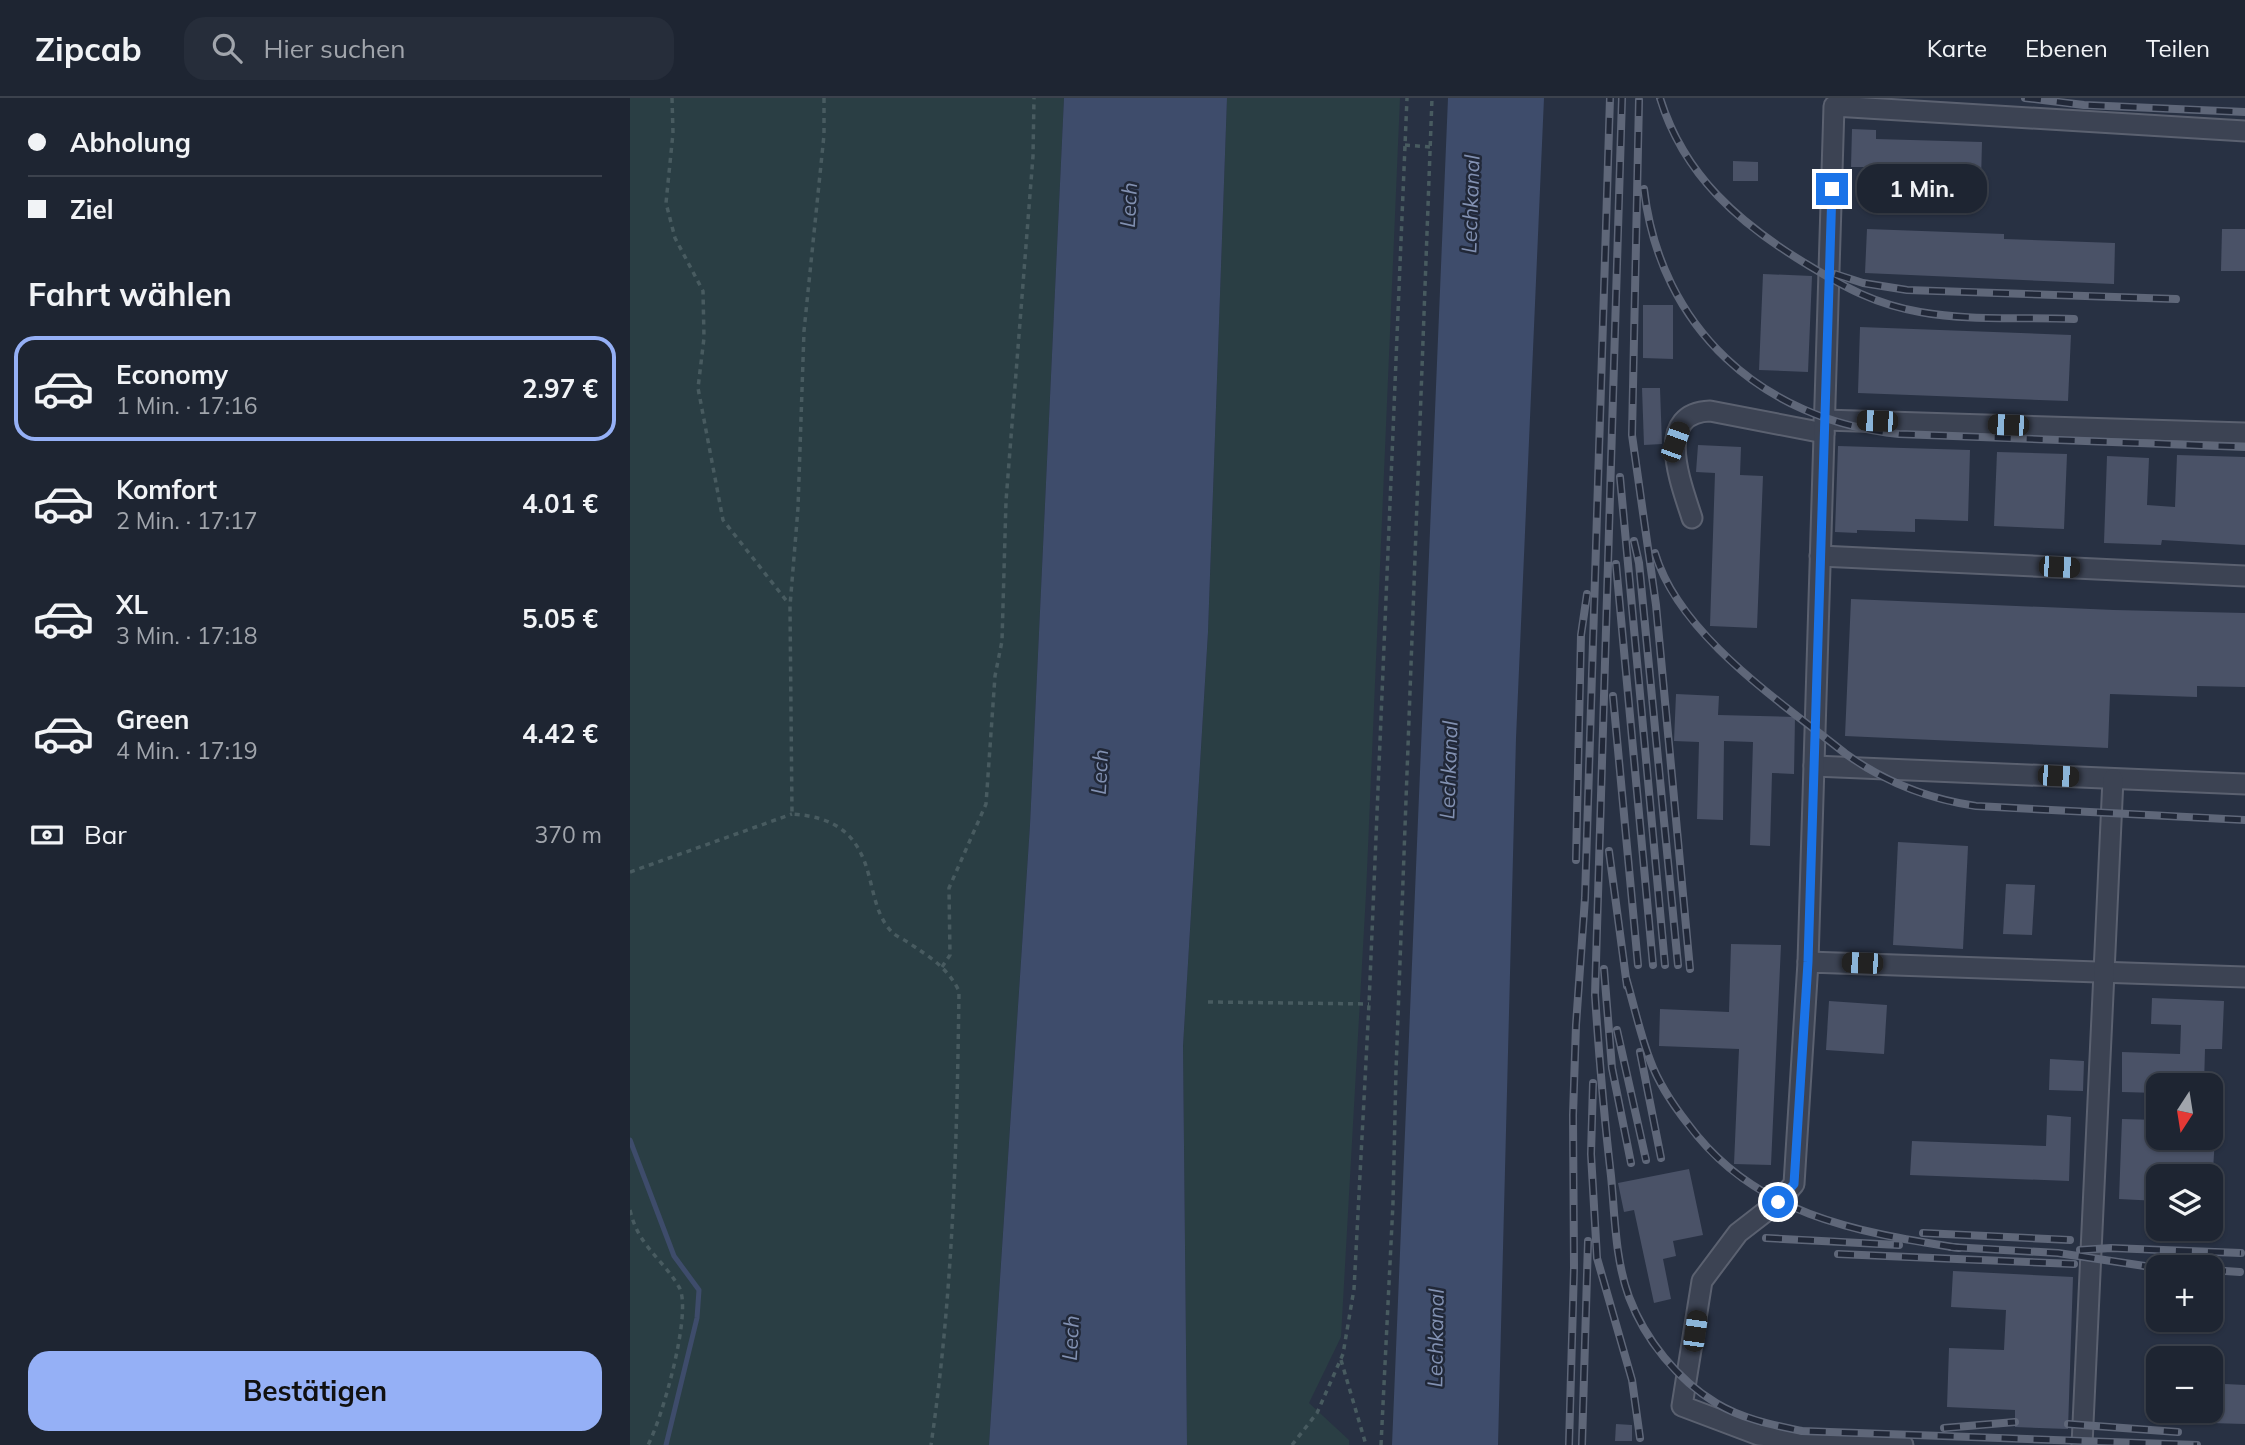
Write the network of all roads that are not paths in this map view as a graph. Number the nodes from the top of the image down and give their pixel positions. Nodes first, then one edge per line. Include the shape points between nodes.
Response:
1 (2245, 131) edge
2 (1824, 426) junction
3 (2245, 433) edge
4 (1692, 518) dead end
5 (1820, 556) junction
6 (2245, 576) edge
7 (1814, 766) junction
8 (2113, 779) junction
9 (2245, 784) edge
10 (1808, 962) junction
11 (2105, 972) junction
12 (2245, 976) edge
13 (1903, 1445) edge
14 (2082, 1445) edge

1 - 2 lane via 1834,106
2 - 3 lane
2 - 4 lane via 1710,411 1688,416 1675,442 1675,461
2 - 5 lane
5 - 6 lane
5 - 7 lane
7 - 8 lane
7 - 10 lane
8 - 9 lane
8 - 11 lane
10 - 11 lane
10 - 13 lane via 1794,1184 1738,1233 1702,1281 1682,1406 1759,1435
11 - 12 lane
11 - 14 lane

